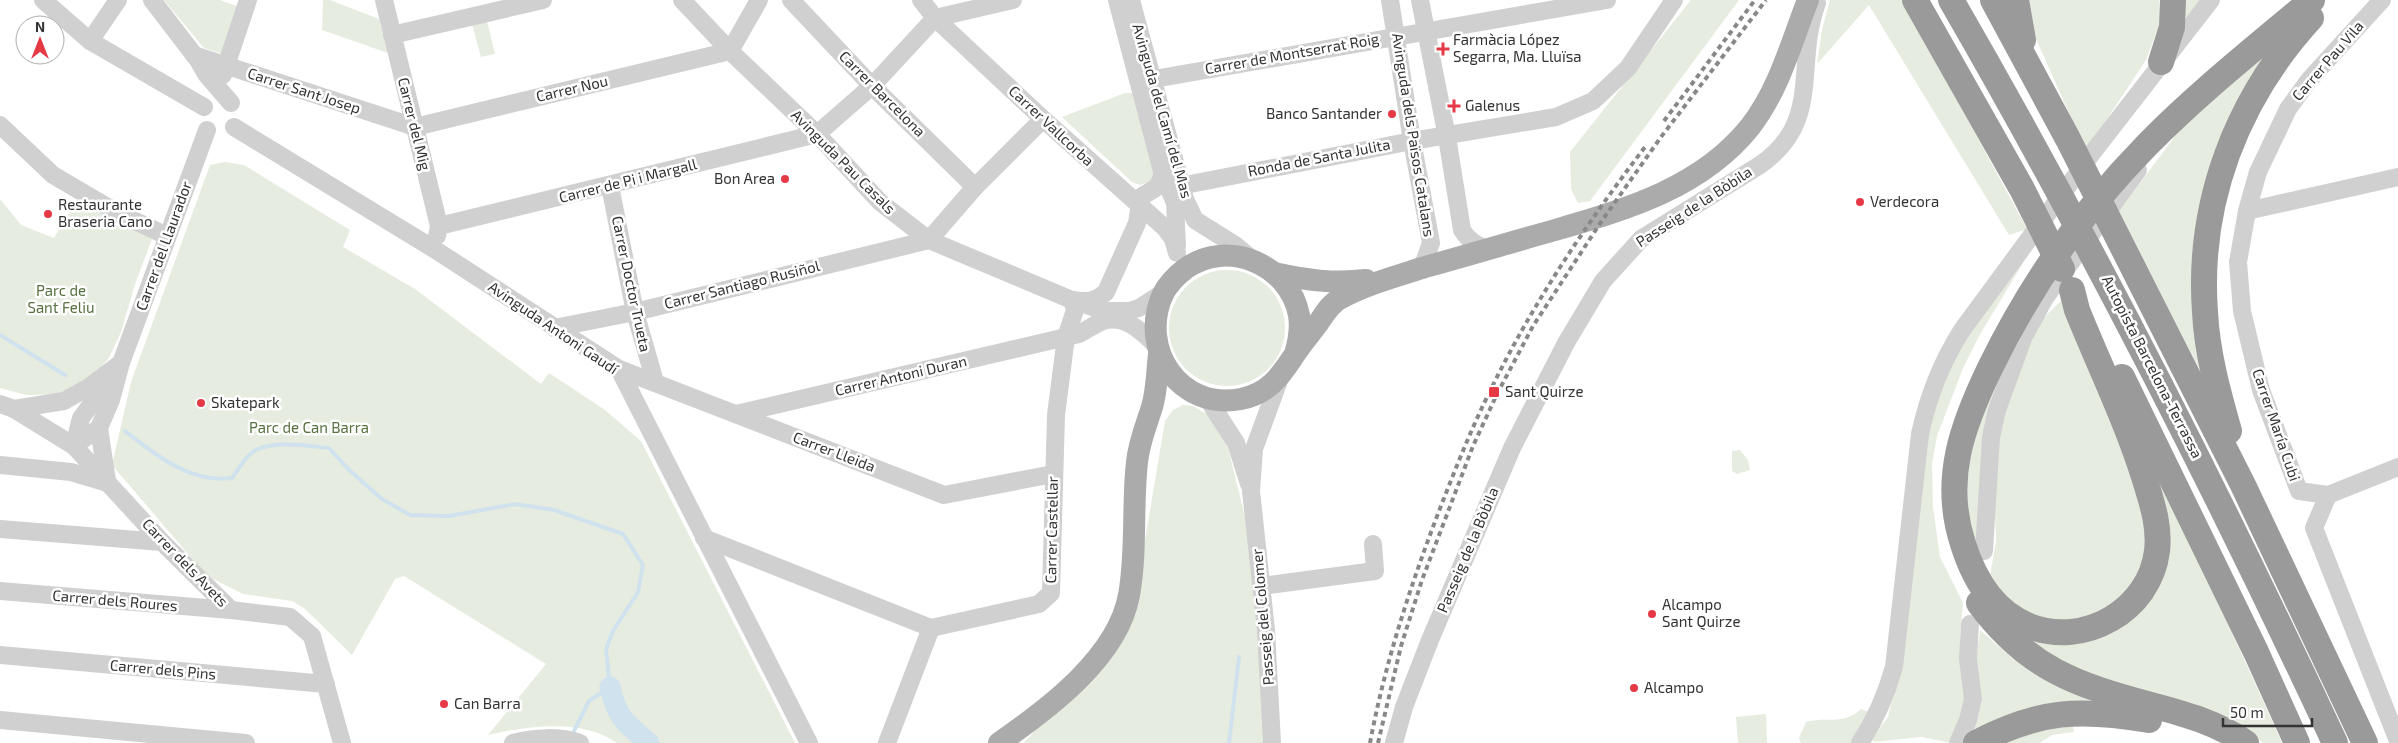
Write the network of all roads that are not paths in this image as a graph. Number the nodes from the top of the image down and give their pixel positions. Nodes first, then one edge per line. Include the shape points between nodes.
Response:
1 (44, 0) edge
2 (118, 0) edge
3 (152, 0) edge
4 (248, 0) edge
5 (384, 0) edge
6 (543, 0) edge
7 (682, 0) edge
8 (759, 0) edge
9 (791, 0) edge
10 (921, 0) edge
11 (1013, 0) edge
12 (1117, 0) edge
13 (1131, 0) edge
14 (1390, 0) edge
15 (1420, 0) edge
16 (1608, 0) edge
17 (1674, 0) edge
18 (1808, 0) edge
19 (1818, 0) edge
20 (1915, 0) edge
21 (1951, 0) edge
22 (1993, 0) edge
23 (2016, 0) edge
24 (2173, 0) edge
25 (2211, 0) edge
26 (2290, 0) edge
27 (2312, 0) edge
28 (2326, 0) edge
29 (2382, 0) edge
30 (935, 18) junction
31 (1425, 31) junction
32 (392, 34) junction
33 (1396, 36) junction
34 (90, 40) junction
35 (730, 51) junction
36 (194, 55) junction
37 (2161, 62) junction
38 (226, 65) junction
39 (2034, 75) junction
40 (1154, 79) junction
41 (872, 86) junction
42 (218, 90) junction
43 (231, 103) junction
44 (204, 107) junction
45 (2179, 114) junction
46 (1043, 120) junction
47 (0, 125) edge
48 (234, 127) junction
49 (415, 127) junction
50 (207, 130) junction
51 (817, 134) junction
52 (1447, 136) junction
53 (1412, 141) junction
54 (1163, 175) junction
55 (2398, 178) edge
56 (610, 186) junction
57 (975, 187) junction
58 (1178, 194) junction
59 (1138, 205) junction
60 (2247, 210) junction
61 (439, 226) junction
62 (168, 236) junction
63 (929, 240) junction
64 (434, 249) junction
65 (1488, 249) junction
66 (1177, 253) junction
67 (1254, 261) junction
68 (1422, 268) junction
69 (1274, 273) junction
70 (1390, 278) junction
71 (1169, 286) junction
72 (1072, 300) junction
73 (2077, 300) junction
74 (635, 312) junction
75 (554, 328) junction
76 (1066, 337) junction
77 (1153, 344) junction
78 (1295, 354) junction
79 (121, 363) junction
80 (619, 370) junction
81 (1280, 378) junction
82 (655, 382) junction
83 (1202, 395) junction
84 (7, 406) edge
85 (1152, 406) junction
86 (736, 414) junction
87 (99, 428) junction
88 (74, 446) junction
89 (0, 466) edge
90 (2398, 467) edge
91 (1053, 474) junction
92 (108, 481) junction
93 (2243, 484) junction
94 (1251, 491) junction
95 (2328, 495) junction
96 (0, 529) edge
97 (704, 538) junction
98 (162, 542) junction
99 (1373, 544) dead end
100 (1984, 551) dead end
101 (1262, 586) junction
102 (0, 592) edge
103 (231, 610) junction
104 (1970, 624) dead end
105 (931, 628) junction
106 (0, 655) edge
107 (326, 684) junction
108 (1404, 707) junction
109 (0, 720) edge
110 (1014, 736) edge
111 (2398, 741) edge
112 (246, 743) edge
113 (342, 743) edge
114 (513, 743) edge
115 (580, 743) edge
116 (810, 743) edge
117 (887, 743) edge
118 (999, 743) edge
119 (1272, 743) edge
120 (1394, 743) edge
121 (1404, 743) edge
122 (1860, 743) edge
123 (1958, 743) edge
124 (1976, 743) edge
125 (2221, 743) edge
126 (2246, 743) edge
127 (2297, 743) edge
128 (2335, 743) edge
129 (2365, 743) edge

1 - 34 street
2 - 34 street
3 - 36 street
4 - 38 street
5 - 32 street, Carrer del Mig
6 - 32 street
7 - 35 street, Avinguda Pau Casals
8 - 35 street
9 - 41 street, Carrer Barcelona
10 - 30 street, Carrer Vallcorba
11 - 30 street
12 - 54 street, Avinguda del Camí del Mas
13 - 40 street, Avinguda del Camí del Mas
14 - 33 street, Avinguda dels Països Catalans
15 - 31 street, Avinguda dels Països Catalans
16 - 31 street, Carrer de Montserrat Roig
17 - 52 street, Ronda de Santa Julita via 1628,68 1593,101 1556,117
18 - 65 main road via 1778,79 1750,128 1694,177 1665,193 1622,209
19 - 108 street, Passeig de la Bòbila via 1807,44 1801,113 1788,140 1772,157 1641,239 1603,281 1512,448
20 - 73 highway, Autopista Barcelona-Terrassa via 2022,188
21 - 128 highway, Autopista Barcelona-Terrassa via 2048,171 2194,446
22 - 39 highway
23 - 39 highway via 2021,32
24 - 37 highway via 2172,27
25 - 37 street
26 - 126 highway via 2203,72 2133,140 2077,203 2032,262 2011,292 1993,327 1959,404 1943,487 1946,526 1963,577 1995,626 2017,647 2042,665 2080,684 2204,721
27 - 45 highway
28 - 93 highway via 2274,61 2250,101 2230,144 2211,209 2204,273 2207,332 2216,382
29 - 60 street, Carrer Pau Vila via 2292,101 2258,172
30 - 41 street
30 - 46 street, Carrer Vallcorba
31 - 33 street, Carrer de Montserrat Roig
31 - 52 street, Avinguda dels Països Catalans
32 - 49 street, Carrer del Mig
33 - 40 street, Carrer de Montserrat Roig
33 - 53 street, Avinguda dels Països Catalans
34 - 44 street
35 - 49 street, Carrer Nou
35 - 51 street, Avinguda Pau Casals
36 - 38 street, Carrer Sant Josep
36 - 42 street
37 - 122 street via 1962,330 1937,376 1920,434 1894,667 1876,718
38 - 42 street
38 - 49 street, Carrer Sant Josep
39 - 93 highway
40 - 58 street, Avinguda del Camí del Mas
41 - 51 street
41 - 57 street, Carrer Barcelona
42 - 43 street
43 - 44 street via 214,100
43 - 48 street via 238,115
44 - 50 street via 202,118
45 - 73 highway via 2113,182 2039,280 1999,349 1974,401 1957,453 1954,484 1956,518 1967,558 1981,588 2002,610 2023,624 2059,633 2090,629 2127,609 2151,576 2158,548 2155,512 2136,448
45 - 100 street via 2057,280 2024,336 1997,410 1991,437
46 - 57 street
46 - 59 street, Carrer Vallcorba
47 - 62 street via 53,175 116,212
48 - 50 street via 221,134
48 - 64 street, Avinguda Antoni Gaudí
49 - 61 street, Carrer del Mig
50 - 62 street, Carrer del Llaurador
51 - 56 street, Carrer de Pi i Margall
51 - 63 street, Avinguda Pau Casals via 880,202
52 - 53 street, Ronda de Santa Julita
52 - 65 street, Avinguda dels Països Catalans via 1462,230 1475,244
53 - 58 street, Ronda de Santa Julita
53 - 68 street, Avinguda dels Països Catalans via 1432,243
54 - 58 street, Avinguda del Camí del Mas
54 - 59 street via 1156,187 1141,197
55 - 60 street
56 - 61 street, Carrer de Pi i Margall
56 - 74 street, Carrer Doctor Trueta
57 - 63 street
58 - 66 street
58 - 67 street, Avinguda del Camí del Mas via 1196,220
59 - 66 street, Carrer Vallcorba via 1165,228
59 - 72 street via 1137,224 1106,292 1090,302
60 - 95 street, Carrer María Cubi via 2238,262 2242,311 2261,390 2300,491
61 - 64 street, Carrer del Mig
62 - 79 street, Carrer del Llaurador
63 - 72 street, Avinguda Pau Casals
63 - 74 street, Carrer Santiago Rusiñol
64 - 75 street, Avinguda Antoni Gaudí
65 - 68 main road
66 - 71 street
67 - 69 main road
67 - 71 main road via 1230,256 1210,258 1191,265
68 - 70 main road
69 - 70 main road via 1330,282
69 - 78 main road via 1287,288 1297,310 1300,332
70 - 78 main road via 1336,301
71 - 72 street, Avinguda Pau Casals via 1139,308 1117,312
71 - 77 main road via 1157,312
72 - 76 street, Carrer Castellar via 1074,318
73 - 127 highway, Autopista Barcelona-Terrassa via 2164,458
74 - 75 street, Carrer Santiago Rusiñol
74 - 82 street, Carrer Doctor Trueta
75 - 80 street, Avinguda Antoni Gaudí
76 - 77 street via 1103,321 1116,320 1130,323
76 - 86 street, Carrer Antoni Duran
76 - 91 street, Carrer Castellar via 1056,415
77 - 83 main road via 1171,375
77 - 85 main road
78 - 81 main road
79 - 84 street via 64,401
79 - 87 street, Carrer del Llaurador
79 - 88 street, Carrer del Llaurador via 81,418
80 - 82 street, Carrer Lleida
80 - 97 street, Avinguda Antoni Gaudí
81 - 83 main road via 1243,399
81 - 94 street, Passeig del Colomer via 1254,449
82 - 86 street, Carrer Lleida
83 - 85 main road via 1180,396
83 - 94 street, Passeig del Colomer via 1236,444
84 - 88 street, Carrer dels Avets
85 - 110 main road via 1138,447 1132,572 1129,596 1118,629 1089,667
86 - 91 street, Carrer Lleida via 944,496
87 - 88 street
87 - 92 street
88 - 92 street, Carrer dels Avets
89 - 92 street via 71,472
90 - 95 street
91 - 105 street, Carrer Castellar via 1051,593 1039,604
92 - 98 street, Carrer dels Avets
93 - 129 highway
94 - 101 street, Passeig del Colomer
95 - 111 street via 2314,528
96 - 98 street
97 - 105 street
97 - 116 street, Avinguda Antoni Gaudí
98 - 103 street, Carrer dels Avets
99 - 101 street via 1374,571
101 - 119 street, Passeig del Colomer
102 - 103 street, Carrer dels Roures
103 - 107 street, Carrer dels Avets via 290,617 312,636
104 - 123 street via 1968,659 1973,699
105 - 117 street
106 - 107 street, Carrer dels Pins
107 - 113 street, Carrer dels Avets
108 - 120 street, Passeig de la Bòbila
108 - 121 street, Passeig de la Bòbila
109 - 112 street
110 - 118 main road
114 - 115 street via 552,738
124 - 125 highway via 2031,719 2072,712 2148,720

